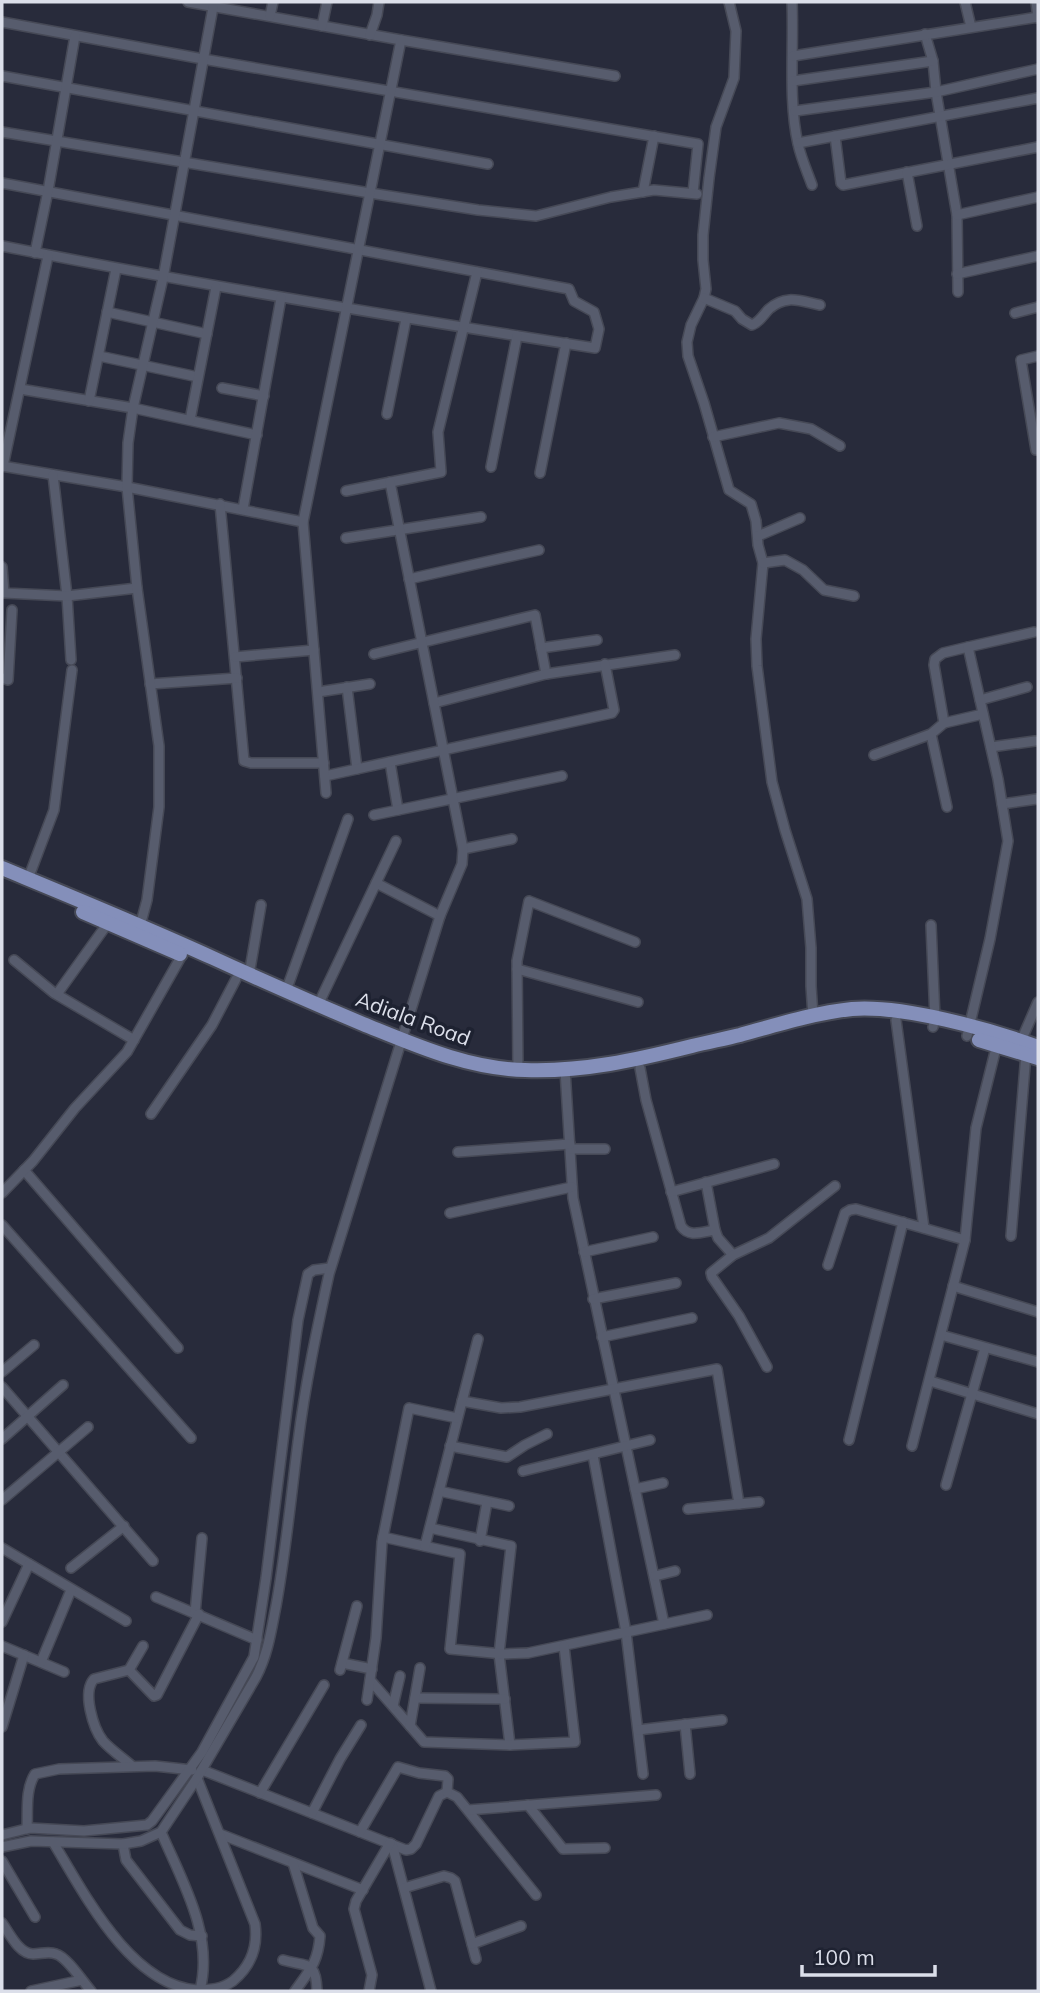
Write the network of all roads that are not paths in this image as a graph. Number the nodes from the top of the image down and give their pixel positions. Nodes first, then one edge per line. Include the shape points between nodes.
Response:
1 (188, 2) edge
2 (273, 2) edge
3 (327, 2) edge
4 (379, 2) edge
5 (729, 2) edge
6 (792, 2) edge
7 (965, 2) edge
8 (1035, 2) edge
9 (214, 4) edge
10 (270, 16) junction
11 (1038, 18) edge
12 (2, 22) edge
13 (321, 26) junction
14 (971, 27) junction
15 (370, 34) junction
16 (925, 34) junction
17 (75, 36) junction
18 (401, 40) junction
19 (793, 56) junction
20 (203, 60) junction
21 (933, 61) junction
22 (1038, 69) edge
23 (2, 76) edge
24 (615, 76) dead end
25 (793, 81) junction
26 (67, 88) junction
27 (391, 91) junction
28 (936, 92) junction
29 (1038, 98) edge
30 (193, 111) junction
31 (795, 111) junction
32 (940, 116) junction
33 (2, 132) edge
34 (654, 136) junction
35 (835, 136) junction
36 (57, 141) junction
37 (380, 144) junction
38 (798, 144) junction
39 (1038, 147) edge
40 (184, 163) junction
41 (488, 164) dead end
42 (948, 164) junction
43 (907, 172) junction
44 (2, 183) edge
45 (811, 185) dead end
46 (48, 191) junction
47 (643, 192) junction
48 (370, 193) junction
49 (693, 193) junction
50 (708, 195) junction
51 (1038, 197) edge
52 (175, 215) junction
53 (957, 215) junction
54 (918, 226) dead end
55 (2, 246) edge
56 (358, 251) junction
57 (35, 253) junction
58 (48, 256) junction
59 (1038, 256) edge
60 (116, 269) junction
61 (477, 272) junction
62 (957, 274) junction
63 (163, 278) junction
64 (216, 287) junction
65 (958, 292) dead end
66 (281, 298) junction
67 (704, 298) junction
68 (820, 304) dead end
69 (1038, 307) edge
70 (346, 310) junction
71 (107, 312) junction
72 (1015, 313) dead end
73 (406, 319) junction
74 (153, 321) junction
75 (465, 328) junction
76 (207, 334) junction
77 (517, 336) junction
78 (566, 344) junction
79 (99, 356) junction
80 (1038, 356) edge
81 (144, 365) junction
82 (198, 377) junction
83 (222, 388) dead end
84 (20, 389) junction
85 (264, 396) junction
86 (89, 401) junction
87 (1034, 406) edge
88 (133, 408) junction
89 (387, 414) dead end
90 (190, 420) junction
91 (257, 435) junction
92 (713, 437) junction
93 (839, 446) dead end
94 (1038, 450) edge
95 (2, 466) edge
96 (491, 467) dead end
97 (541, 473) dead end
98 (53, 475) junction
99 (390, 482) junction
100 (127, 486) junction
101 (346, 491) dead end
102 (220, 504) junction
103 (243, 509) junction
104 (481, 517) dead end
105 (800, 518) dead end
106 (303, 522) junction
107 (400, 530) junction
108 (758, 536) junction
109 (346, 538) dead end
110 (539, 550) dead end
111 (763, 563) junction
112 (2, 567) edge
113 (409, 579) junction
114 (137, 588) junction
115 (67, 596) junction
116 (854, 596) dead end
117 (12, 610) dead end
118 (1034, 632) dead end
119 (597, 640) dead end
120 (422, 643) junction
121 (968, 647) junction
122 (541, 648) junction
123 (314, 650) junction
124 (374, 654) dead end
125 (675, 654) dead end
126 (234, 657) junction
127 (606, 664) junction
128 (546, 674) junction
129 (2, 678) edge
130 (237, 678) junction
131 (150, 684) junction
132 (370, 684) dead end
133 (347, 687) junction
134 (1027, 687) dead end
135 (318, 692) junction
136 (980, 700) junction
137 (434, 703) junction
138 (984, 714) junction
139 (944, 723) junction
140 (931, 734) junction
141 (1035, 741) dead end
142 (991, 747) junction
143 (443, 750) junction
144 (874, 755) dead end
145 (390, 762) junction
146 (324, 763) junction
147 (357, 769) junction
148 (325, 776) junction
149 (562, 776) dead end
150 (326, 793) dead end
151 (453, 799) junction
152 (1037, 799) edge
153 (1002, 804) junction
154 (947, 807) dead end
155 (398, 810) junction
156 (374, 815) dead end
157 (348, 819) dead end
158 (512, 839) dead end
159 (396, 841) dead end
160 (463, 849) junction
161 (2, 868) edge
162 (2, 878) edge
163 (28, 878) junction
164 (376, 883) junction
165 (261, 905) dead end
166 (440, 916) junction
167 (108, 923) junction
168 (931, 925) dead end
169 (140, 926) junction
170 (635, 943) dead end
171 (182, 955) junction
172 (14, 960) dead end
173 (517, 969) junction
174 (243, 977) junction
175 (286, 991) junction
176 (57, 994) junction
177 (638, 1002) dead end
178 (1038, 1002) edge
179 (318, 1005) junction
180 (813, 1016) junction
181 (896, 1020) junction
182 (934, 1023) junction
183 (969, 1032) junction
184 (134, 1040) junction
185 (401, 1043) junction
186 (997, 1044) junction
187 (1031, 1050) edge
188 (640, 1068) junction
189 (518, 1070) junction
190 (565, 1074) junction
191 (151, 1114) dead end
192 (570, 1147) junction
193 (605, 1149) dead end
194 (458, 1152) dead end
195 (774, 1164) dead end
196 (24, 1170) junction
197 (706, 1182) junction
198 (835, 1186) dead end
199 (572, 1187) junction
200 (671, 1192) junction
201 (2, 1193) edge
202 (450, 1213) dead end
203 (903, 1222) junction
204 (2, 1225) edge
205 (923, 1228) junction
206 (715, 1230) junction
207 (1011, 1236) dead end
208 (653, 1237) dead end
209 (965, 1240) junction
210 (584, 1252) junction
211 (733, 1255) junction
212 (828, 1265) dead end
213 (330, 1269) junction
214 (676, 1283) dead end
215 (953, 1286) junction
216 (593, 1299) junction
217 (1038, 1312) edge
218 (692, 1318) dead end
219 (941, 1335) junction
220 (602, 1338) junction
221 (478, 1339) dead end
222 (34, 1345) dead end
223 (178, 1348) dead end
224 (985, 1348) junction
225 (1038, 1362) edge
226 (767, 1367) dead end
227 (2, 1372) edge
228 (930, 1381) junction
229 (63, 1385) dead end
230 (2, 1387) edge
231 (613, 1389) junction
232 (974, 1394) junction
233 (462, 1401) junction
234 (1038, 1414) edge
235 (28, 1416) junction
236 (457, 1418) junction
237 (88, 1427) dead end
238 (547, 1434) dead end
239 (191, 1438) dead end
240 (2, 1439) edge
241 (650, 1440) dead end
242 (849, 1440) dead end
243 (450, 1446) junction
244 (912, 1446) dead end
245 (626, 1447) junction
246 (59, 1452) junction
247 (593, 1455) junction
248 (523, 1471) dead end
249 (663, 1483) dead end
250 (946, 1485) dead end
251 (635, 1489) junction
252 (439, 1491) junction
253 (2, 1500) edge
254 (487, 1502) junction
255 (759, 1502) dead end
256 (740, 1504) junction
257 (509, 1507) dead end
258 (688, 1509) dead end
259 (124, 1527) junction
260 (430, 1528) junction
261 (383, 1537) junction
262 (202, 1538) dead end
263 (480, 1541) junction
264 (425, 1546) junction
265 (2, 1548) edge
266 (153, 1561) dead end
267 (29, 1564) junction
268 (71, 1568) dead end
269 (675, 1572) dead end
270 (655, 1576) junction
271 (71, 1590) junction
272 (156, 1597) dead end
273 (357, 1606) dead end
274 (197, 1613) junction
275 (707, 1615) dead end
276 (126, 1621) dead end
277 (2, 1622) edge
278 (664, 1624) junction
279 (626, 1632) junction
280 (257, 1640) junction
281 (2, 1646) edge
282 (143, 1646) dead end
283 (564, 1646) junction
284 (499, 1654) junction
285 (23, 1655) junction
286 (41, 1662) junction
287 (420, 1668) dead end
288 (372, 1669) junction
289 (129, 1670) junction
290 (64, 1672) dead end
291 (400, 1676) dead end
292 (370, 1680) junction
293 (324, 1685) dead end
294 (415, 1698) junction
295 (505, 1699) junction
296 (367, 1700) dead end
297 (393, 1706) junction
298 (722, 1720) dead end
299 (685, 1724) junction
300 (361, 1725) dead end
301 (410, 1726) junction
302 (2, 1727) edge
303 (638, 1730) junction
304 (510, 1745) junction
305 (132, 1766) junction
306 (190, 1769) junction
307 (200, 1774) junction
308 (643, 1774) dead end
309 (690, 1774) dead end
310 (447, 1792) junction
311 (260, 1793) junction
312 (656, 1795) dead end
313 (528, 1805) junction
314 (468, 1810) junction
315 (312, 1813) junction
316 (27, 1829) junction
317 (161, 1832) junction
318 (360, 1832) junction
319 (220, 1834) junction
320 (2, 1835) edge
321 (53, 1842) junction
322 (122, 1844) junction
323 (391, 1844) junction
324 (2, 1847) edge
325 (605, 1848) dead end
326 (2, 1861) edge
327 (293, 1863) junction
328 (404, 1888) junction
329 (363, 1890) junction
330 (536, 1895) dead end
331 (34, 1917) dead end
332 (2, 1923) edge
333 (521, 1926) dead end
334 (202, 1936) junction
335 (472, 1944) junction
336 (476, 1959) dead end
337 (283, 1960) dead end
338 (313, 1969) junction
339 (82, 1980) junction
340 (173, 1988) edge
341 (51, 1989) edge
342 (200, 1990) edge
343 (31, 1991) edge
344 (91, 1991) edge
345 (295, 1991) edge
346 (317, 1991) edge
347 (369, 1991) edge
348 (431, 1991) edge

1 - 9 street
2 - 10 street
3 - 13 street
4 - 15 street
5 - 50 street via 736,31 734,78 716,127
6 - 19 street
7 - 14 street
8 - 11 street
9 - 10 street
9 - 20 street
10 - 13 street
11 - 14 street
12 - 17 street
13 - 15 street
14 - 16 street
15 - 18 street
16 - 19 street
16 - 21 street
17 - 20 street
17 - 26 street
18 - 24 street
18 - 27 street
19 - 25 street
20 - 27 street
20 - 30 street
21 - 25 street
21 - 28 street
22 - 28 street
23 - 26 street
25 - 31 street
26 - 30 street
26 - 36 street
27 - 34 street
27 - 37 street
28 - 31 street
28 - 32 street
29 - 32 street
30 - 37 street
30 - 40 street
31 - 38 street
32 - 35 street
32 - 42 street
33 - 36 street
34 - 47 street
34 - 49 street via 698,144
35 - 38 street
35 - 43 street via 843,185
36 - 40 street
36 - 46 street
37 - 41 street
37 - 48 street
38 - 45 street
39 - 42 street
40 - 48 street
40 - 52 street
42 - 43 street
42 - 53 street
43 - 54 street
44 - 46 street
46 - 52 street
46 - 57 street
47 - 48 street via 536,216
47 - 49 street
48 - 56 street
49 - 50 street
50 - 67 street
51 - 53 street
52 - 56 street
52 - 63 street
53 - 62 street
55 - 57 street
56 - 61 street
56 - 70 street
57 - 58 street
58 - 60 street
58 - 84 street
59 - 62 street
60 - 63 street
60 - 71 street
61 - 75 street
61 - 78 street via 569,289 574,301 594,312 599,329 595,348
62 - 65 street
63 - 64 street
63 - 74 street
64 - 66 street
64 - 76 street
66 - 70 street
66 - 85 street
67 - 68 street via 736,311 752,325 779,302
67 - 92 street via 687,342
69 - 72 street
70 - 73 street
70 - 106 street
71 - 74 street
71 - 79 street
73 - 75 street
73 - 89 street
74 - 76 street
74 - 81 street
75 - 77 street
75 - 99 street via 438,432 441,472
76 - 82 street
77 - 78 street
77 - 96 street
78 - 97 street
79 - 81 street
79 - 86 street
80 - 87 street via 1021,360
81 - 82 street
81 - 88 street
82 - 90 street
83 - 85 street
84 - 86 street
84 - 95 street
85 - 91 street
86 - 88 street
87 - 94 street
88 - 90 street
88 - 100 street
90 - 91 street
91 - 103 street
92 - 93 street via 779,424 811,429
92 - 108 street via 729,490 751,504
95 - 98 street
98 - 100 street
98 - 115 street
99 - 101 street
99 - 107 street
100 - 102 street
100 - 114 street
102 - 103 street
102 - 126 street
103 - 106 street
104 - 107 street
105 - 108 street
106 - 123 street
107 - 109 street
107 - 113 street
108 - 111 street
110 - 113 street
111 - 116 street via 785,560 824,590
111 - 180 street via 757,666 772,782 807,899
112 - 115 street via 4,593
113 - 120 street
114 - 115 street
114 - 131 street
115 - 163 street via 72,665 54,810
117 - 129 street via 8,680
118 - 121 street
119 - 122 street
120 - 122 street via 535,615
120 - 124 street
120 - 137 street
121 - 136 street
121 - 139 street via 935,659
122 - 128 street
123 - 126 street
123 - 135 street
125 - 127 street
126 - 130 street
127 - 128 street
127 - 143 street via 612,713
128 - 137 street
130 - 131 street
130 - 146 street via 244,761
131 - 169 street via 159,746 159,807
132 - 133 street
133 - 135 street
133 - 147 street
134 - 136 street
135 - 146 street
136 - 138 street
137 - 143 street
138 - 139 street
138 - 142 street
139 - 140 street
140 - 144 street
140 - 154 street
141 - 142 street
142 - 153 street
143 - 145 street
143 - 151 street
145 - 147 street
145 - 155 street
146 - 148 street
147 - 148 street
148 - 150 street
149 - 151 street
151 - 155 street
151 - 160 street
152 - 153 street
153 - 183 street via 1008,841
155 - 156 street
157 - 175 street
158 - 160 street
159 - 164 street
160 - 166 street via 462,864
161 - 163 main road, Adiala Road
162 - 167 main road, Adiala Road
163 - 169 main road, Adiala Road
164 - 166 street
164 - 179 street
165 - 174 street
166 - 185 street
167 - 171 main road, Adiala Road
167 - 176 street
168 - 182 street
169 - 174 main road, Adiala Road
170 - 173 street via 529,901
171 - 174 main road, Adiala Road
171 - 184 street
172 - 176 street
173 - 177 street
173 - 189 street
174 - 175 main road, Adiala Road
174 - 185 main road, Adiala Road
174 - 191 street
175 - 179 main road, Adiala Road
176 - 184 street
178 - 187 street
179 - 185 main road, Adiala Road
180 - 182 main road, Adiala Road via 872,1009
180 - 190 main road, Adiala Road
181 - 182 main road, Adiala Road
181 - 188 main road, Adiala Road via 874,1016 812,1023
181 - 205 street
182 - 183 main road, Adiala Road
183 - 186 main road, Adiala Road
183 - 187 main road, Adiala Road
184 - 196 street
185 - 189 main road, Adiala Road
185 - 190 main road, Adiala Road via 435,1061 491,1074 522,1078
185 - 213 street
186 - 187 main road, Adiala Road
186 - 209 street via 976,1128
187 - 207 street
188 - 190 main road, Adiala Road
188 - 200 street
189 - 190 main road, Adiala Road
190 - 192 street
192 - 193 street
192 - 194 street
192 - 199 street
195 - 197 street
196 - 201 street
196 - 223 street
197 - 200 street
197 - 206 street
198 - 211 street via 769,1238
199 - 202 street
199 - 210 street
200 - 206 street via 685,1232
203 - 205 street
203 - 212 street via 850,1210 845,1213
203 - 242 street
204 - 239 street
205 - 209 street
206 - 211 street
208 - 210 street
209 - 215 street
210 - 216 street
211 - 226 street via 714,1269 712,1277
213 - 280 street via 309,1273 298,1320
213 - 307 street via 298,1440 268,1647 256,1677
214 - 216 street
215 - 217 street
215 - 219 street
216 - 220 street
218 - 220 street
219 - 224 street
219 - 228 street
220 - 231 street
221 - 233 street
222 - 227 street
224 - 225 street
224 - 232 street
228 - 232 street
228 - 244 street
229 - 235 street
230 - 235 street
231 - 233 street via 520,1407
231 - 245 street
231 - 256 street via 717,1369
232 - 234 street
232 - 250 street
233 - 236 street
235 - 240 street
235 - 246 street
236 - 243 street
236 - 261 street via 409,1408
237 - 246 street
238 - 243 street via 508,1457
241 - 245 street
243 - 252 street
245 - 247 street
245 - 251 street
246 - 253 street
246 - 259 street
247 - 248 street
247 - 279 street
249 - 251 street
251 - 270 street
252 - 254 street
252 - 260 street
254 - 257 street
254 - 263 street
255 - 256 street
256 - 258 street
259 - 266 street
259 - 268 street
260 - 263 street
260 - 264 street
261 - 264 street
261 - 288 street
262 - 274 street
263 - 284 street via 511,1546
264 - 284 street via 460,1554 450,1649
265 - 267 street
267 - 271 street
267 - 277 street
269 - 270 street
270 - 278 street
271 - 276 street
271 - 286 street
272 - 274 street
273 - 288 street via 341,1666
274 - 280 street
274 - 289 street via 157,1695
275 - 278 street
278 - 279 street
279 - 283 street
279 - 303 street
280 - 306 street via 247,1672
281 - 285 street
282 - 289 street
283 - 284 street
283 - 304 street via 575,1742
284 - 295 street
285 - 286 street
285 - 302 street
286 - 290 street
287 - 294 street
288 - 292 street
289 - 305 street via 94,1679 89,1687 96,1729
291 - 297 street
292 - 296 street
292 - 297 street
293 - 311 street
294 - 295 street
294 - 301 street
295 - 304 street
297 - 301 street
298 - 299 street
299 - 303 street
299 - 309 street
300 - 315 street
301 - 304 street via 424,1742
303 - 308 street
305 - 306 street
305 - 316 street via 35,1774 28,1794
306 - 307 street
306 - 316 street via 147,1825 83,1831
307 - 311 street
307 - 317 street
307 - 319 street
310 - 314 street
310 - 318 street via 445,1776 398,1767
310 - 323 street via 439,1796 411,1849
311 - 315 street
312 - 313 street
313 - 314 street
313 - 325 street via 563,1849
314 - 330 street
315 - 318 street
316 - 320 street
317 - 322 street
317 - 334 street
318 - 323 street
319 - 327 street
319 - 342 street via 257,1935 251,1959 237,1977 219,1988
321 - 322 street
321 - 324 street
321 - 340 street via 98,1916 137,1962
322 - 334 street via 126,1860 180,1930
323 - 328 street
323 - 329 street
326 - 331 street
327 - 329 street
327 - 338 street via 313,1928 320,1936
328 - 335 street via 444,1876 455,1881
328 - 348 street
329 - 347 street via 354,1909 372,1975
332 - 339 street via 22,1950 57,1954
333 - 335 street
334 - 342 street
335 - 336 street
337 - 338 street
338 - 345 street
338 - 346 street
339 - 341 street
339 - 344 street
340 - 342 street
341 - 343 street

